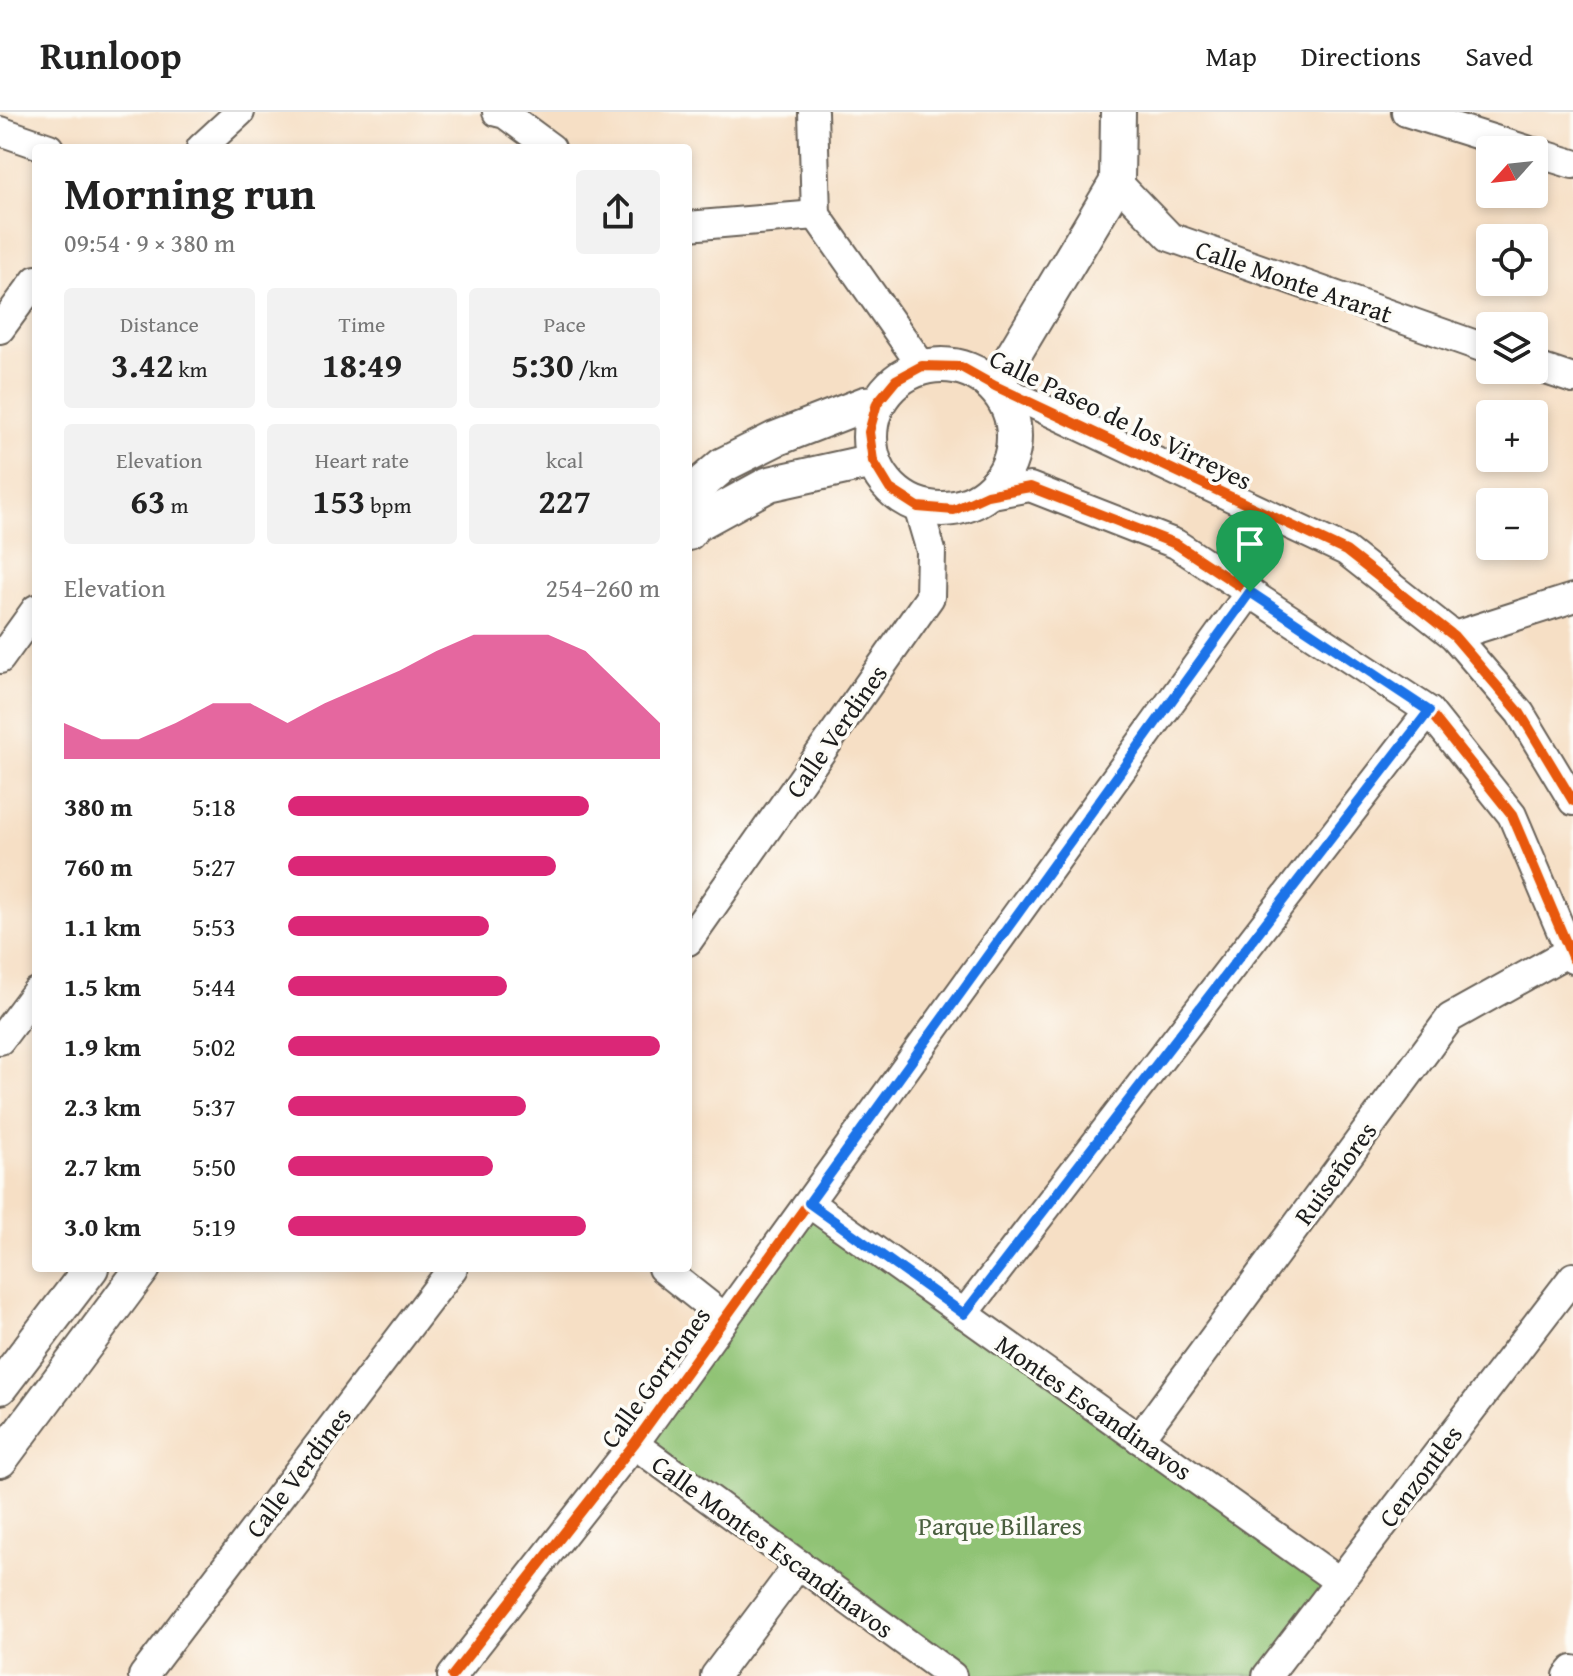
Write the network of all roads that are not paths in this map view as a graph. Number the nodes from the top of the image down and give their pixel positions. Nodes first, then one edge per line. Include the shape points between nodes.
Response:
1 (240, 112) edge
2 (497, 112) edge
3 (813, 112) edge
4 (1118, 112) edge
5 (1406, 112) edge
6 (0, 131) edge
7 (1482, 136) edge
8 (37, 144) edge
9 (205, 144) edge
10 (546, 144) edge
11 (1548, 156) edge
12 (1573, 164) edge
13 (1117, 182) junction
14 (816, 215) junction
15 (692, 226) edge
16 (32, 285) edge
17 (0, 329) edge
18 (1476, 345) edge
19 (922, 366) junction
20 (1548, 371) edge
21 (1573, 379) edge
22 (995, 386) junction
23 (877, 403) junction
24 (873, 461) junction
25 (692, 491) edge
26 (987, 495) junction
27 (918, 507) junction
28 (692, 528) edge
29 (1250, 592) junction
30 (1573, 598) edge
31 (32, 615) edge
32 (1454, 636) junction
33 (0, 659) edge
34 (1429, 711) junction
35 (1573, 801) edge
36 (692, 935) edge
37 (1571, 955) edge
38 (32, 997) edge
39 (0, 1040) edge
40 (809, 1203) junction
41 (88, 1272) edge
42 (140, 1272) edge
43 (450, 1272) edge
44 (667, 1272) edge
45 (1573, 1277) edge
46 (964, 1314) junction
47 (725, 1318) junction
48 (6, 1366) edge
49 (1139, 1439) junction
50 (634, 1444) junction
51 (0, 1460) edge
52 (799, 1564) junction
53 (1340, 1582) junction
54 (1573, 1670) edge
55 (143, 1676) edge
56 (452, 1676) edge
57 (715, 1676) edge
58 (952, 1676) edge
59 (1267, 1676) edge
60 (1568, 1676) edge

1 - 9 street
2 - 10 street
3 - 14 street
4 - 13 street
5 - 7 street
6 - 8 street
11 - 12 street
13 - 18 street, Calle Monte Ararat via 1170,237
13 - 22 street
14 - 15 street
14 - 19 street
16 - 17 street
19 - 22 street, Calle Paseo de los Virreyes via 961,367
19 - 23 street via 896,380
20 - 21 street
22 - 26 street via 1011,411 1015,442 1007,472
22 - 32 street, Calle Paseo de los Virreyes via 1346,551
23 - 24 street via 869,432
23 - 25 street via 775,439 723,465
24 - 27 street via 890,489
24 - 28 street via 769,484
26 - 27 street via 954,510
26 - 29 street via 1030,487 1176,544
27 - 36 street, Calle Verdines via 931,551 930,597
29 - 34 street
29 - 40 street, Calle Gorriones
30 - 32 street
31 - 33 street
32 - 35 street, Calle Paseo de los Virreyes via 1520,713
34 - 37 street via 1512,815
34 - 46 street
37 - 49 street, Ruiseñores via 1450,1018
38 - 39 street
40 - 46 street, Montes Escandinavos
40 - 47 street, Calle Gorriones
41 - 48 street
42 - 51 street
43 - 55 street, Calle Verdines
44 - 47 street
45 - 53 street, Cenzontles
46 - 49 street, Montes Escandinavos
47 - 50 street, Calle Gorriones
49 - 53 street, Montes Escandinavos
50 - 52 street, Calle Montes Escandinavos
50 - 56 street, Calle Gorriones
52 - 57 street
52 - 58 street, Calle Montes Escandinavos
53 - 59 street, Cenzontles
54 - 60 street

